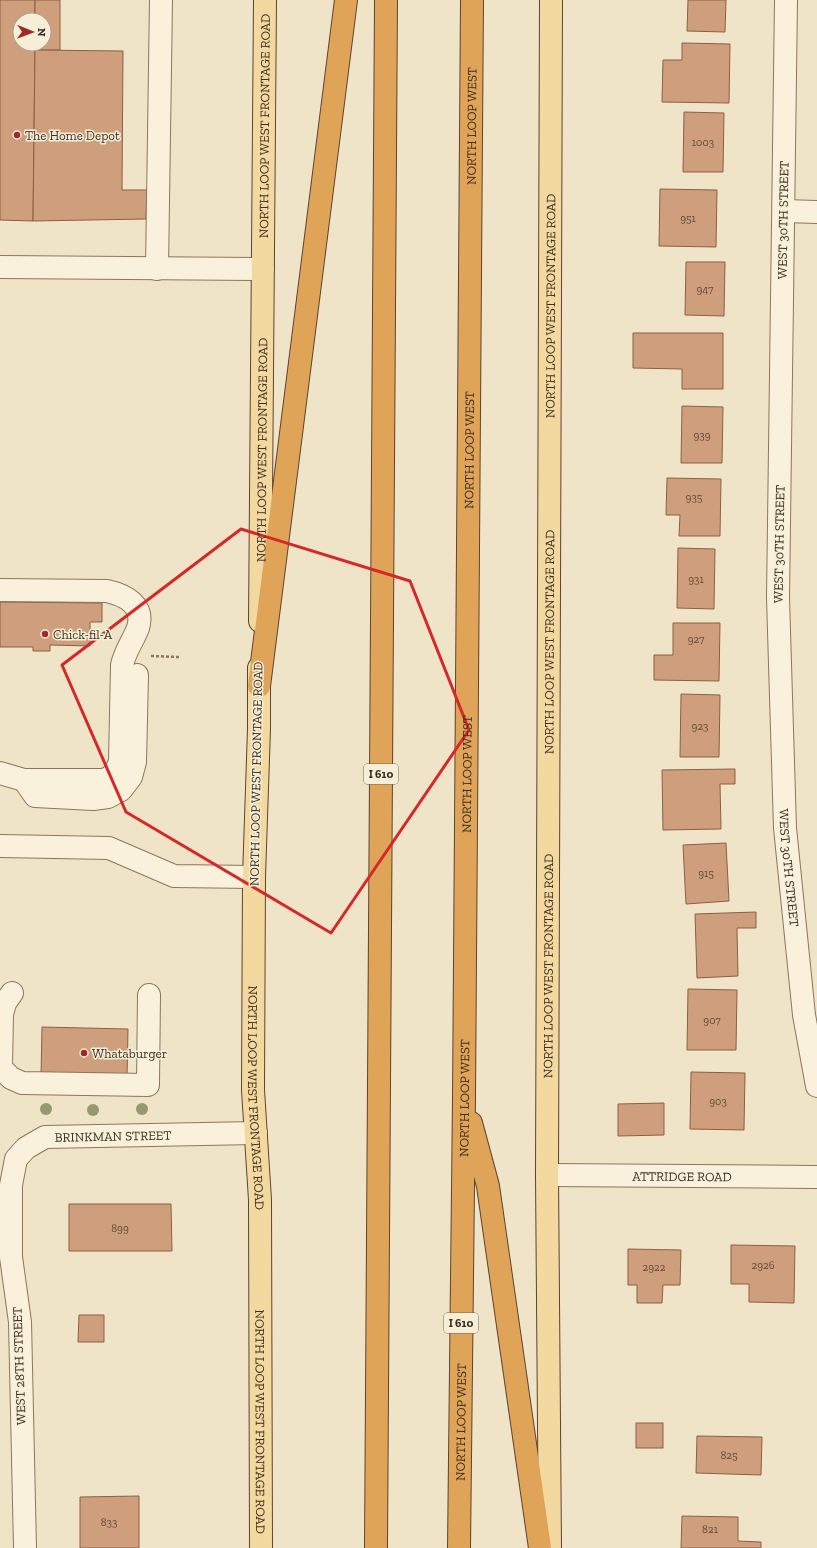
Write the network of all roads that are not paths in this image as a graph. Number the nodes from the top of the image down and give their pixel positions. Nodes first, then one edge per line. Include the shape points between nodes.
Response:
1 (161, 0) edge
2 (265, 0) edge
3 (346, 0) edge
4 (386, 0) edge
5 (472, 0) edge
6 (551, 0) edge
7 (786, 0) edge
8 (784, 211) junction
9 (817, 212) edge
10 (0, 267) edge
11 (157, 269) junction
12 (263, 269) junction
13 (0, 590) edge
14 (259, 686) junction
15 (0, 773) edge
16 (0, 846) edge
17 (254, 877) junction
18 (12, 993) dead end
19 (149, 995) dead end
20 (817, 1086) edge
21 (464, 1098) junction
22 (256, 1133) junction
23 (547, 1175) junction
24 (817, 1177) edge
25 (6, 1185) edge
26 (25, 1548) edge
27 (261, 1548) edge
28 (376, 1548) edge
29 (459, 1548) edge
30 (540, 1548) edge
31 (550, 1548) edge

1 - 11 street
2 - 12 main road, NORTH LOOP WEST FRONTAGE ROAD
3 - 14 highway
4 - 28 highway, I 610
5 - 21 highway, NORTH LOOP WEST / I 610
6 - 23 main road, NORTH LOOP WEST FRONTAGE ROAD
7 - 8 street, WEST 30TH STREET
8 - 9 street
8 - 20 street, WEST 30TH STREET via 778,598 785,828 804,1015
10 - 11 street
11 - 12 street
12 - 14 main road, NORTH LOOP WEST FRONTAGE ROAD
13 - 15 street via 107,591 121,594 132,602 139,612 138,627 124,655 122,665 120,762 111,777 104,780 24,780
14 - 17 main road, NORTH LOOP WEST FRONTAGE ROAD
16 - 17 street via 109,848 174,876
17 - 22 main road, NORTH LOOP WEST FRONTAGE ROAD via 253,1090
18 - 19 street via 5,1003 2,1014 1,1068 11,1078 22,1083 148,1085
21 - 29 highway, NORTH LOOP WEST / I 610
21 - 30 highway via 488,1186
22 - 25 street, BRINKMAN STREET via 45,1137 26,1148 16,1159
22 - 27 main road, NORTH LOOP WEST FRONTAGE ROAD via 260,1200
23 - 24 street, ATTRIDGE ROAD
23 - 31 main road, NORTH LOOP WEST FRONTAGE ROAD
25 - 26 street, WEST 28TH STREET via 11,1256 20,1322

